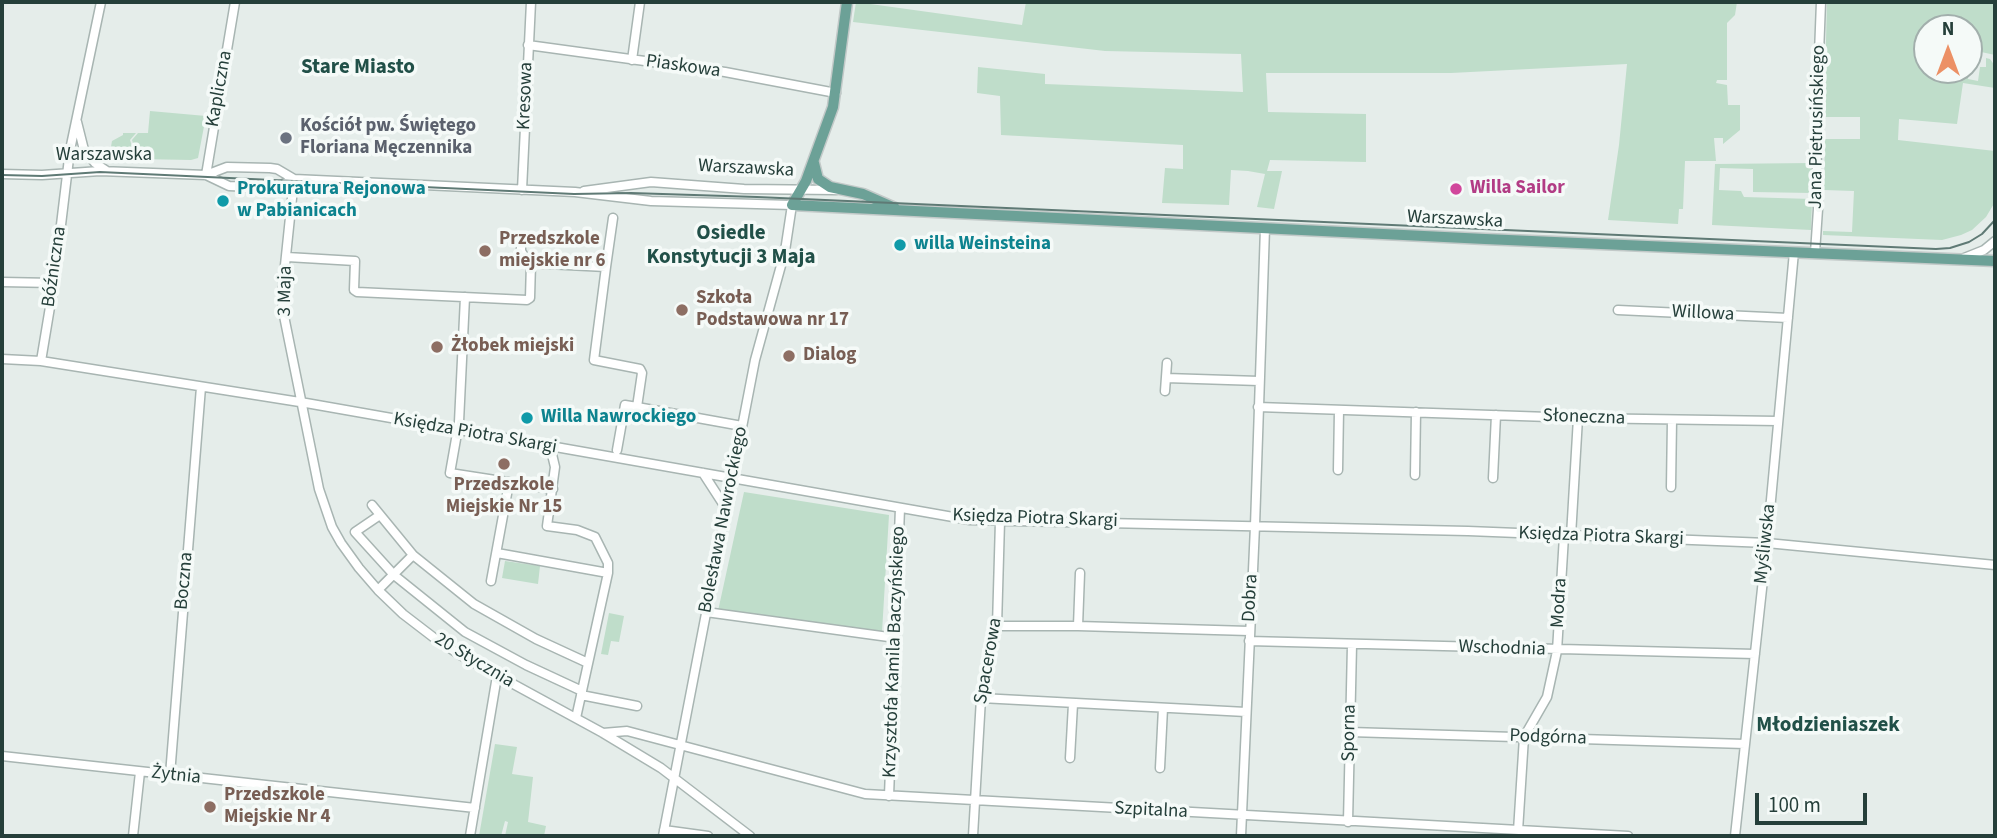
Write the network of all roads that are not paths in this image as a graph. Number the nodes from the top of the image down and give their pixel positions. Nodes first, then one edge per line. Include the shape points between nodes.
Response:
1 (101, 2) edge
2 (235, 2) edge
3 (531, 2) edge
4 (640, 2) edge
5 (847, 2) edge
6 (1821, 2) edge
7 (528, 45) junction
8 (632, 60) junction
9 (836, 93) junction
10 (76, 120) junction
11 (815, 159) junction
12 (108, 171) junction
13 (67, 173) junction
14 (2, 174) edge
15 (206, 175) junction
16 (294, 179) junction
17 (522, 190) junction
18 (802, 190) junction
19 (838, 190) junction
20 (575, 192) junction
21 (792, 205) junction
22 (913, 212) junction
23 (613, 218) dead end
24 (1265, 228) junction
25 (521, 239) dead end
26 (1995, 242) edge
27 (1794, 252) junction
28 (1815, 253) junction
29 (287, 257) junction
30 (1958, 259) junction
31 (1995, 261) edge
32 (531, 263) junction
33 (606, 267) junction
34 (2, 282) edge
35 (54, 284) junction
36 (465, 297) junction
37 (1618, 310) dead end
38 (1788, 318) junction
39 (2, 359) edge
40 (41, 361) junction
41 (1167, 363) dead end
42 (1166, 378) junction
43 (1259, 381) junction
44 (201, 387) junction
45 (1166, 391) dead end
46 (300, 402) junction
47 (637, 407) junction
48 (1258, 407) junction
49 (1339, 410) junction
50 (1416, 412) junction
51 (1496, 415) junction
52 (1577, 418) junction
53 (1672, 420) junction
54 (1778, 421) junction
55 (742, 426) junction
56 (458, 430) junction
57 (550, 446) junction
58 (617, 450) dead end
59 (1338, 470) dead end
60 (703, 473) junction
61 (1415, 475) dead end
62 (732, 478) junction
63 (1493, 478) dead end
64 (509, 483) junction
65 (1671, 487) dead end
66 (552, 489) junction
67 (372, 505) dead end
68 (900, 508) junction
69 (727, 510) junction
70 (380, 515) junction
71 (1000, 521) junction
72 (1255, 526) junction
73 (1568, 536) junction
74 (1767, 543) junction
75 (497, 553) junction
76 (413, 555) junction
77 (1995, 565) edge
78 (608, 573) junction
79 (1080, 573) dead end
80 (394, 575) junction
81 (491, 581) dead end
82 (378, 590) junction
83 (706, 612) junction
84 (997, 626) junction
85 (1078, 626) junction
86 (1249, 631) junction
87 (896, 638) junction
88 (1249, 641) junction
89 (1352, 645) junction
90 (1558, 650) junction
91 (1755, 654) junction
92 (588, 663) junction
93 (497, 676) junction
94 (582, 693) junction
95 (981, 698) junction
96 (1073, 704) junction
97 (638, 706) dead end
98 (1163, 708) junction
99 (1246, 712) junction
100 (576, 718) junction
101 (1350, 732) junction
102 (603, 733) junction
103 (1524, 737) junction
104 (1745, 744) junction
105 (681, 746) junction
106 (2, 756) edge
107 (1070, 758) dead end
108 (1160, 768) dead end
109 (140, 772) junction
110 (170, 775) junction
111 (674, 777) junction
112 (889, 796) junction
113 (975, 801) junction
114 (475, 808) junction
115 (1242, 816) junction
116 (1348, 822) junction
117 (1518, 831) junction
118 (664, 833) edge
119 (737, 833) edge
120 (133, 836) edge
121 (470, 836) edge
122 (708, 836) edge
123 (750, 836) edge
124 (973, 836) edge
125 (1241, 836) edge
126 (1628, 836) edge
127 (1735, 836) edge

1 - 10 street, Bóźniczna
2 - 15 street, Kapliczna
3 - 7 street, Kresowa
4 - 8 street
5 - 9 main road
6 - 28 street, Jana Pietrusińskiego
7 - 8 street, Piaskowa
7 - 17 street, Kresowa
8 - 9 street, Piaskowa
9 - 11 main road
10 - 12 street via 83,150
10 - 13 street, Bóźniczna
11 - 18 main road
11 - 19 main road via 818,178
12 - 13 street, Warszawska
12 - 15 street, Warszawska
13 - 14 street, Warszawska
13 - 35 street, Bóźniczna
15 - 16 street, Warszawska via 227,167 270,168
15 - 16 street, Warszawska via 226,186 242,187 274,188
16 - 17 street, Warszawska
16 - 29 street, 3 Maja
17 - 20 street, Warszawska
18 - 19 street, Warszawska
18 - 20 street, Warszawska via 652,182
18 - 21 main road
19 - 22 main road, Warszawska
20 - 21 street, Warszawska via 651,201
21 - 22 main road, Warszawska
21 - 55 street, Bolesława Nawrockiego
22 - 24 main road, Warszawska
23 - 33 street
24 - 27 main road, Warszawska
24 - 43 street, Dobra
25 - 32 street via 520,251
26 - 30 street
27 - 28 main road, Warszawska
27 - 38 street, Myśliwska
28 - 30 main road, Warszawska
29 - 36 street via 355,261 357,292
29 - 46 street, 3 Maja via 283,312
30 - 31 main road, Warszawska
32 - 33 street
32 - 36 street via 529,299
33 - 47 street via 594,360 642,371
34 - 35 street
35 - 40 street, Bóźniczna
36 - 56 street
37 - 38 street, Willowa
38 - 54 street, Myśliwska
39 - 40 street, Księdza Piotra Skargi
40 - 44 street, Księdza Piotra Skargi
41 - 42 street
42 - 43 street
42 - 45 street
43 - 48 street, Dobra
44 - 46 street, Księdza Piotra Skargi
44 - 110 street, Boczna
46 - 56 street, Księdza Piotra Skargi
46 - 82 street, 20 Stycznia via 332,527
47 - 55 street
47 - 58 street via 625,405
48 - 49 street, Słoneczna
48 - 72 street, Dobra
49 - 50 street, Słoneczna
49 - 59 street
50 - 51 street, Słoneczna
50 - 61 street
51 - 52 street, Słoneczna
51 - 63 street
52 - 53 street, Słoneczna
52 - 73 street, Modra
53 - 54 street, Słoneczna
53 - 65 street
54 - 74 street, Myśliwska
55 - 62 street, Bolesława Nawrockiego
56 - 57 street, Księdza Piotra Skargi
56 - 64 street via 450,473
57 - 60 street, Księdza Piotra Skargi
57 - 66 street via 555,467
60 - 62 street, Księdza Piotra Skargi
60 - 69 street
62 - 68 street, Księdza Piotra Skargi
62 - 69 street, Bolesława Nawrockiego
64 - 66 street
64 - 75 street
66 - 78 street via 547,526 595,537
67 - 70 street
68 - 71 street, Księdza Piotra Skargi
68 - 87 street, Krzysztofa Kamila Baczyńskiego
69 - 83 street, Bolesława Nawrockiego
70 - 76 street
70 - 80 street via 355,532
71 - 72 street, Księdza Piotra Skargi
71 - 84 street, Spacerowa
72 - 73 street, Księdza Piotra Skargi
72 - 86 street, Dobra
73 - 74 street, Księdza Piotra Skargi
73 - 90 street, Modra
74 - 77 street, Księdza Piotra Skargi
74 - 91 street, Myśliwska
75 - 78 street
75 - 81 street
76 - 80 street
76 - 92 street via 474,604
78 - 92 street
79 - 85 street
80 - 82 street
80 - 94 street via 465,632
82 - 93 street, 20 Stycznia via 433,637
83 - 87 street
83 - 105 street, Bolesława Nawrockiego
84 - 85 street
84 - 95 street, Spacerowa
85 - 86 street
86 - 88 street, Dobra
87 - 112 street, Krzysztofa Kamila Baczyńskiego
88 - 89 street, Wschodnia
88 - 99 street, Dobra
89 - 90 street, Wschodnia
89 - 101 street, Sporna
90 - 91 street, Wschodnia
90 - 103 street, Modra via 1547,696
91 - 104 street, Myśliwska
92 - 94 street
93 - 100 street, 20 Stycznia
93 - 114 street
94 - 97 street
94 - 100 street
95 - 96 street
95 - 113 street, Spacerowa
96 - 98 street
96 - 107 street
98 - 99 street
98 - 108 street
99 - 115 street, Dobra
100 - 102 street, 20 Stycznia
101 - 103 street, Podgórna
101 - 116 street, Sporna
102 - 105 street, Szpitalna via 627,731
102 - 111 street, 20 Stycznia
103 - 104 street, Podgórna
103 - 117 street, Modra
104 - 127 street, Myśliwska
105 - 111 street, Bolesława Nawrockiego
105 - 112 street, Szpitalna via 865,794
106 - 109 street, Żytnia
109 - 110 street, Żytnia
109 - 120 street
110 - 114 street, Żytnia
111 - 118 street, Bolesława Nawrockiego
111 - 119 street, 20 Stycznia
112 - 113 street, Szpitalna
113 - 115 street, Szpitalna
113 - 124 street, Spacerowa
114 - 121 street
115 - 116 street, Szpitalna
115 - 125 street, Dobra
116 - 117 street, Szpitalna
117 - 126 street, Szpitalna
118 - 122 street
119 - 123 street, 20 Stycznia

